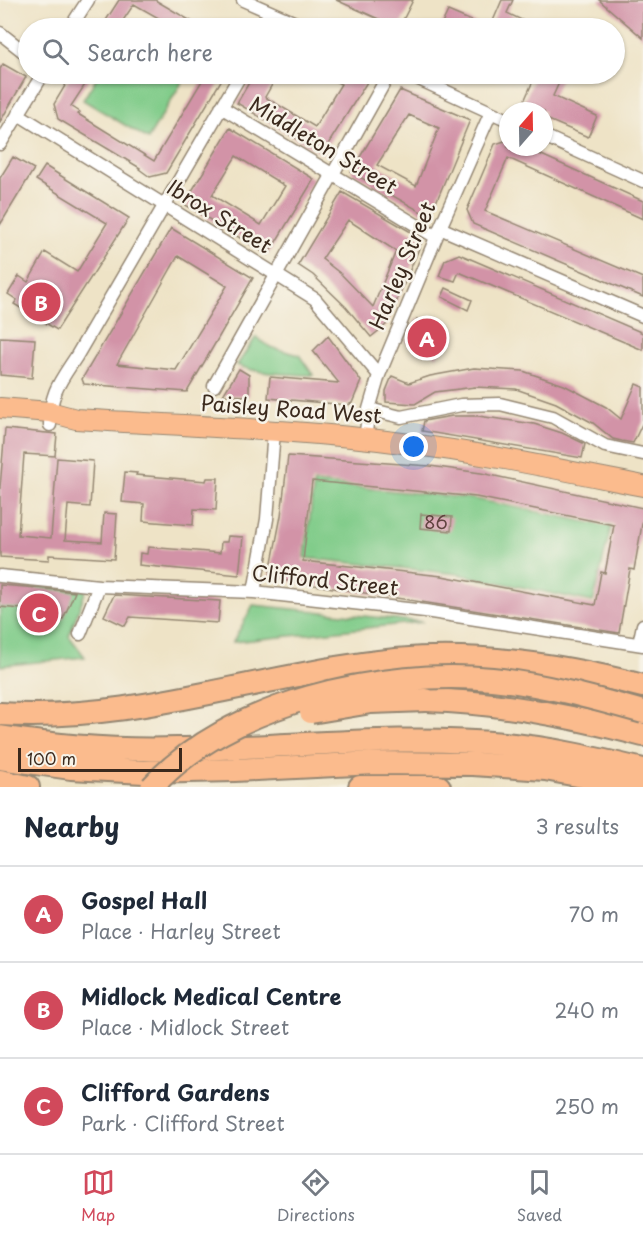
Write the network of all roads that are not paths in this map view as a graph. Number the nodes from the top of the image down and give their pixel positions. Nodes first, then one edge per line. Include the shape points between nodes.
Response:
1 (88, 0) edge
2 (243, 0) edge
3 (269, 12) junction
4 (76, 18) edge
5 (267, 18) edge
6 (283, 18) edge
7 (0, 33) edge
8 (18, 47) edge
9 (37, 84) edge
10 (235, 84) edge
11 (384, 84) edge
12 (430, 84) edge
13 (221, 107) junction
14 (491, 112) junction
15 (18, 114) junction
16 (499, 116) edge
17 (553, 140) edge
18 (0, 144) edge
19 (334, 175) junction
20 (643, 181) edge
21 (164, 206) junction
22 (438, 233) junction
23 (275, 275) junction
24 (643, 316) edge
25 (379, 375) junction
26 (214, 386) dead end
27 (0, 408) edge
28 (369, 409) junction
29 (50, 418) junction
30 (0, 421) edge
31 (274, 431) junction
32 (365, 440) junction
33 (643, 454) edge
34 (643, 485) edge
35 (0, 576) edge
36 (99, 586) junction
37 (254, 592) junction
38 (643, 625) edge
39 (80, 634) dead end
40 (641, 645) edge
41 (643, 686) edge
42 (643, 712) edge
43 (0, 714) edge
44 (643, 735) edge
45 (0, 737) edge
46 (0, 758) edge
47 (643, 770) edge
48 (0, 781) edge
49 (28, 787) edge
50 (152, 787) edge
51 (157, 787) edge
52 (360, 787) edge
53 (440, 787) edge
54 (643, 787) edge

1 - 4 street
2 - 3 street
3 - 5 street
3 - 6 street
7 - 8 street
9 - 15 street
10 - 13 street
11 - 19 street
12 - 14 street
13 - 19 street, Middleton Street
13 - 21 street
14 - 16 street
14 - 22 street, Harley Street
15 - 18 street
15 - 21 street, Ibrox Street
17 - 20 street
19 - 22 street, Middleton Street
19 - 23 street
21 - 23 street, Ibrox Street
21 - 29 street via 54,391
22 - 24 street, Middleton Street
22 - 25 street, Harley Street
23 - 25 street, Ibrox Street via 315,299
23 - 26 street
25 - 28 street, Harley Street
27 - 29 main road, Paisley Road West
28 - 32 street, Harley Street
28 - 33 street via 401,417 461,405 500,404 553,417 605,446
29 - 30 main road, Paisley Road West
29 - 31 main road, Paisley Road West
31 - 32 main road, Paisley Road West
31 - 37 street via 267,519
32 - 34 main road, Paisley Road West via 500,457
35 - 36 street, Clifford Street
36 - 37 street, Clifford Street
36 - 39 street
37 - 40 street, Clifford Street via 425,611
38 - 40 street
41 - 43 highway via 528,663 424,658 322,671 137,707
42 - 50 highway, bridge via 576,694 493,679 385,681 328,693 254,718 179,760
44 - 51 highway, bridge via 552,712 499,705 426,700 344,705 249,731 210,751
45 - 47 highway via 156,750 394,741 493,743 584,756
46 - 54 highway via 71,768 144,772 375,763 472,764 545,769
48 - 49 highway
52 - 53 highway

